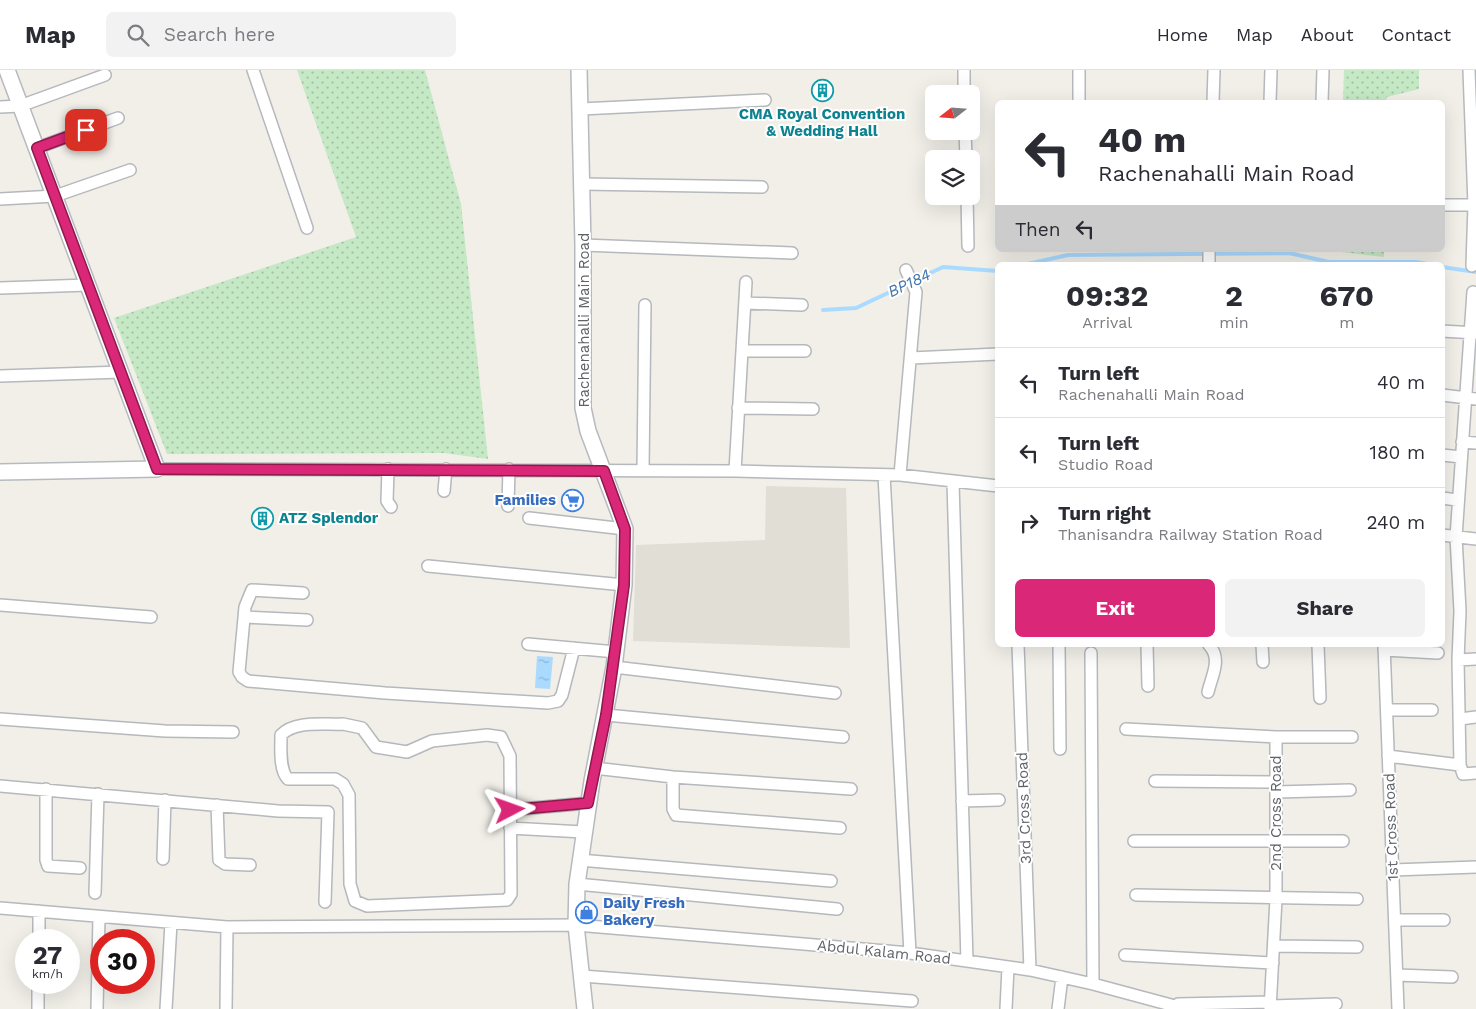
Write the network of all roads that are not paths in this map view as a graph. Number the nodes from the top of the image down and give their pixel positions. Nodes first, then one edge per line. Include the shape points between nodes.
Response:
1 (7, 70) edge
2 (253, 70) edge
3 (579, 70) edge
4 (964, 70) edge
5 (1080, 70) edge
6 (1214, 70) edge
7 (1271, 70) edge
8 (1323, 70) edge
9 (1468, 70) edge
10 (105, 75) dead end
11 (964, 85) edge
12 (765, 100) dead end
13 (1079, 100) edge
14 (1213, 100) edge
15 (1270, 100) edge
16 (1322, 100) edge
17 (20, 106) junction
18 (0, 107) edge
19 (581, 109) junction
20 (118, 118) dead end
21 (37, 148) junction
22 (130, 170) dead end
23 (582, 184) junction
24 (762, 187) dead end
25 (55, 196) junction
26 (0, 199) edge
27 (967, 205) edge
28 (1474, 205) junction
29 (1445, 206) edge
30 (307, 228) dead end
31 (584, 245) junction
32 (968, 246) dead end
33 (792, 253) dead end
34 (1472, 266) dead end
35 (906, 270) dead end
36 (746, 282) dead end
37 (88, 285) junction
38 (0, 288) edge
39 (1473, 292) dead end
40 (745, 303) junction
41 (645, 305) dead end
42 (802, 305) dead end
43 (1445, 330) edge
44 (1474, 333) edge
45 (742, 351) junction
46 (805, 351) dead end
47 (995, 354) edge
48 (911, 358) junction
49 (122, 372) junction
50 (0, 376) edge
51 (1445, 395) edge
52 (1471, 398) edge
53 (738, 408) junction
54 (813, 409) dead end
55 (1462, 442) junction
56 (1476, 443) edge
57 (1445, 456) edge
58 (1460, 458) junction
59 (157, 469) junction
60 (388, 469) junction
61 (446, 469) junction
62 (509, 469) junction
63 (643, 469) junction
64 (736, 470) junction
65 (604, 471) junction
66 (0, 472) edge
67 (884, 475) junction
68 (900, 475) junction
69 (953, 482) junction
70 (995, 486) edge
71 (444, 491) dead end
72 (1445, 498) edge
73 (1458, 500) junction
74 (508, 506) dead end
75 (390, 507) dead end
76 (529, 518) dead end
77 (625, 529) junction
78 (1445, 535) edge
79 (1456, 537) junction
80 (1476, 540) edge
81 (428, 566) dead end
82 (624, 585) junction
83 (302, 597) dead end
84 (0, 605) edge
85 (151, 617) dead end
86 (244, 617) junction
87 (307, 620) dead end
88 (528, 644) dead end
89 (1018, 647) edge
90 (1059, 647) edge
91 (1147, 647) edge
92 (1211, 647) edge
93 (1262, 647) edge
94 (1318, 647) edge
95 (574, 648) junction
96 (1384, 648) edge
97 (1091, 653) dead end
98 (1438, 653) dead end
99 (1476, 658) edge
100 (615, 660) junction
101 (1458, 660) junction
102 (1263, 662) dead end
103 (1148, 686) dead end
104 (835, 692) dead end
105 (1208, 692) dead end
106 (1320, 698) dead end
107 (1386, 710) junction
108 (1432, 710) dead end
109 (606, 715) junction
110 (1476, 717) edge
111 (0, 719) edge
112 (1460, 719) junction
113 (1126, 729) dead end
114 (233, 732) dead end
115 (1276, 737) junction
116 (1352, 737) dead end
117 (842, 738) dead end
118 (1060, 749) dead end
119 (1388, 756) junction
120 (1460, 765) junction
121 (594, 768) junction
122 (1476, 773) edge
123 (674, 777) junction
124 (1156, 781) dead end
125 (0, 786) edge
126 (1278, 787) junction
127 (46, 789) junction
128 (851, 789) dead end
129 (1350, 790) dead end
130 (98, 794) junction
131 (165, 800) junction
132 (999, 800) dead end
133 (962, 801) junction
134 (588, 803) junction
135 (217, 805) junction
136 (510, 810) junction
137 (510, 828) junction
138 (840, 828) dead end
139 (583, 832) junction
140 (1276, 840) junction
141 (1134, 841) dead end
142 (1343, 841) dead end
143 (163, 859) dead end
144 (579, 860) junction
145 (250, 865) dead end
146 (1476, 867) edge
147 (80, 868) dead end
148 (1393, 870) junction
149 (831, 881) dead end
150 (577, 884) junction
151 (95, 893) dead end
152 (1136, 895) dead end
153 (1357, 898) dead end
154 (1276, 899) junction
155 (325, 902) dead end
156 (0, 908) edge
157 (837, 909) dead end
158 (39, 911) junction
159 (99, 917) junction
160 (1395, 920) junction
161 (1444, 920) dead end
162 (171, 923) junction
163 (576, 925) junction
164 (227, 927) junction
165 (39, 929) edge
166 (1274, 946) junction
167 (1357, 946) dead end
168 (910, 953) junction
169 (1126, 955) dead end
170 (967, 961) junction
171 (1273, 963) junction
172 (1008, 967) junction
173 (1030, 970) junction
174 (1397, 975) junction
175 (582, 976) junction
176 (1062, 977) junction
177 (1452, 977) dead end
178 (1093, 984) junction
179 (38, 994) edge
180 (912, 1001) dead end
181 (1336, 1004) dead end
182 (1163, 1005) edge
183 (1270, 1006) edge
184 (38, 1009) edge
185 (97, 1009) edge
186 (166, 1009) edge
187 (226, 1009) edge
188 (585, 1009) edge
189 (1006, 1009) edge
190 (1058, 1009) edge
191 (1186, 1009) edge
192 (1398, 1009) edge

1 - 17 street
2 - 30 street
3 - 19 street, Rachenahalli Main Road
4 - 11 street
5 - 13 street
6 - 14 street
7 - 15 street
8 - 16 street
9 - 28 street
10 - 17 street
12 - 19 street
17 - 18 street
17 - 21 street
19 - 23 street, Rachenahalli Main Road
20 - 21 street
21 - 25 street
22 - 25 street
23 - 24 street
23 - 31 street, Rachenahalli Main Road
25 - 26 street
25 - 37 street
27 - 32 street
28 - 29 street
28 - 34 street
31 - 33 street
31 - 65 street, Rachenahalli Main Road via 583,408
35 - 48 street via 916,292
36 - 40 street
37 - 38 street
37 - 49 street
39 - 44 street
40 - 42 street
40 - 45 street
41 - 63 street
43 - 44 street
44 - 52 street
45 - 46 street
45 - 53 street
47 - 48 street
48 - 68 street
49 - 50 street
49 - 59 street
51 - 52 street
52 - 55 street
53 - 54 street
53 - 64 street
55 - 56 street
55 - 58 street
57 - 58 street
58 - 73 street
59 - 60 street
59 - 66 street
60 - 61 street
60 - 75 street via 387,501
61 - 62 street
61 - 71 street
62 - 65 street
62 - 74 street
63 - 64 street
63 - 65 street
64 - 67 street
65 - 77 street, Rachenahalli Main Road
67 - 68 street
67 - 168 street
68 - 69 street
69 - 70 street
69 - 133 street
72 - 73 street
73 - 79 street
76 - 77 street
77 - 82 street, Rachenahalli Main Road
78 - 79 street
79 - 80 street
79 - 101 street via 1460,611
81 - 82 street
82 - 100 street, Rachenahalli Main Road
83 - 86 street via 252,590
84 - 85 street
86 - 87 street
86 - 95 street via 239,672 248,681 548,703 558,701 562,695
88 - 95 street
89 - 173 street, 3rd Cross Road
90 - 118 street
91 - 103 street
92 - 105 street via 1217,662
93 - 102 street
94 - 106 street
95 - 100 street
96 - 98 street
96 - 107 street, 1st Cross Road
97 - 178 street
99 - 101 street
100 - 104 street
100 - 109 street, Rachenahalli Main Road
101 - 112 street
107 - 108 street
107 - 119 street, 1st Cross Road
109 - 117 street
109 - 121 street, Rachenahalli Main Road
110 - 112 street
111 - 114 street via 165,731
112 - 120 street
113 - 115 street, 2nd Cross Road
115 - 116 street
115 - 126 street, 2nd Cross Road
119 - 120 street
119 - 148 street, 1st Cross Road
120 - 122 street via 1463,774
121 - 123 street
121 - 134 street, Rachenahalli Main Road
123 - 128 street
123 - 138 street via 673,809 676,815
124 - 126 street
125 - 127 street
126 - 129 street
126 - 140 street, 2nd Cross Road
127 - 130 street
127 - 147 street via 48,866
130 - 131 street
130 - 151 street
131 - 135 street
131 - 143 street
132 - 133 street
133 - 170 street
134 - 136 street
134 - 139 street, Rachenahalli Main Road
135 - 145 street via 219,860 225,864
135 - 155 street via 328,812
136 - 137 street
136 - 137 street via 510,756 501,737 432,741 407,752 376,748 362,728 344,724 288,728 281,736 284,775 288,780 336,779 349,795 350,884 352,896 360,904 507,900 511,894
137 - 139 street
139 - 144 street, Rachenahalli Main Road
140 - 141 street
140 - 142 street
140 - 154 street, 2nd Cross Road
144 - 149 street
144 - 150 street, Rachenahalli Main Road
146 - 148 street
148 - 160 street, 1st Cross Road
150 - 157 street
150 - 163 street, Rachenahalli Main Road
152 - 154 street
153 - 154 street
154 - 166 street, 2nd Cross Road
156 - 158 street, Abdul Kalam Road
158 - 159 street, Abdul Kalam Road
158 - 165 street
159 - 162 street, Abdul Kalam Road
159 - 185 street
160 - 161 street
160 - 174 street, 1st Cross Road
162 - 164 street, Abdul Kalam Road
162 - 186 street
163 - 164 street, Abdul Kalam Road
163 - 168 street, Abdul Kalam Road
163 - 175 street, Rachenahalli Main Road
164 - 187 street
166 - 167 street
166 - 171 street, 2nd Cross Road
168 - 170 street, Abdul Kalam Road
169 - 171 street
170 - 172 street, Abdul Kalam Road
171 - 183 street, 2nd Cross Road
172 - 173 street, Abdul Kalam Road
172 - 189 street
173 - 176 street, Abdul Kalam Road
174 - 177 street
174 - 192 street, 1st Cross Road
175 - 180 street
175 - 188 street, Rachenahalli Main Road
176 - 178 street, Abdul Kalam Road
176 - 190 street
178 - 182 street, Abdul Kalam Road
179 - 184 street
181 - 183 street
182 - 183 street
182 - 191 street, Abdul Kalam Road

